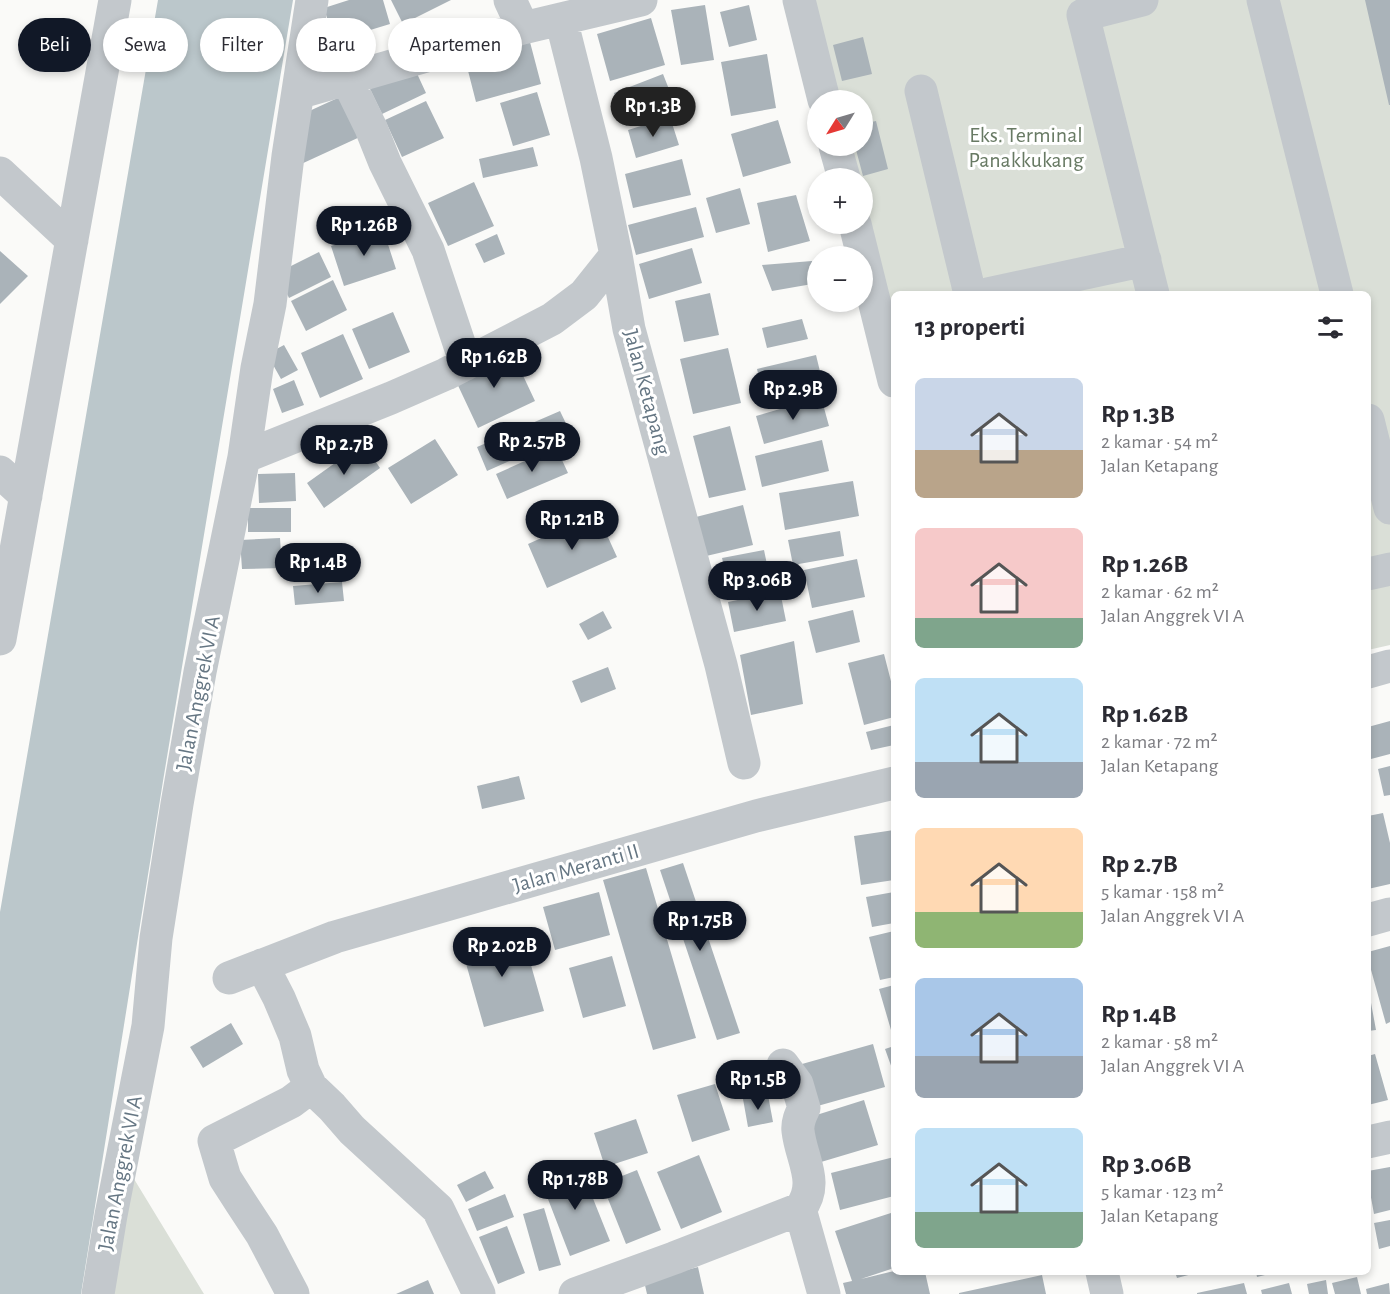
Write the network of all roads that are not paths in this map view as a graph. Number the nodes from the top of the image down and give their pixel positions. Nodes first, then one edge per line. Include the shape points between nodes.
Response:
1 (115, 0) edge
2 (312, 0) edge
3 (641, 0) edge
4 (799, 0) edge
5 (1142, 0) edge
6 (1263, 0) edge
7 (517, 14) edge
8 (561, 19) junction
9 (347, 80) junction
10 (822, 90) edge
11 (921, 91) dead end
12 (298, 93) junction
13 (0, 173) edge
14 (857, 234) edge
15 (72, 240) junction
16 (616, 255) junction
17 (1145, 260) junction
18 (969, 291) edge
19 (1002, 291) edge
20 (1152, 291) edge
21 (1335, 291) edge
22 (466, 364) junction
23 (891, 369) edge
24 (1371, 432) edge
25 (244, 457) junction
26 (0, 472) edge
27 (26, 496) junction
28 (1390, 508) edge
29 (1390, 569) edge
30 (1371, 573) edge
31 (0, 639) edge
32 (1390, 666) edge
33 (1371, 671) edge
34 (744, 763) dead end
35 (891, 784) edge
36 (1390, 914) edge
37 (1371, 919) edge
38 (262, 965) junction
39 (229, 978) dead end
40 (783, 1065) dead end
41 (311, 1087) junction
42 (1390, 1137) edge
43 (1371, 1141) edge
44 (800, 1209) junction
45 (1103, 1275) edge
46 (629, 1285) edge
47 (98, 1294) edge
48 (293, 1294) edge
49 (479, 1294) edge
50 (575, 1294) edge
51 (824, 1294) edge
52 (1107, 1294) edge

1 - 15 street
2 - 12 street, Jalan Anggrek VI A
3 - 8 street
4 - 10 street
5 - 17 street via 1083,15
6 - 21 street
7 - 8 street
7 - 9 street
8 - 16 street, Jalan Ketapang
9 - 12 street
9 - 22 street via 428,250
11 - 18 street
12 - 25 street, Jalan Anggrek VI A via 270,304
13 - 15 street
14 - 23 street
15 - 27 street
16 - 22 street via 584,295 552,319
16 - 34 street, Jalan Ketapang via 629,329
17 - 19 street
17 - 20 street
22 - 25 street
24 - 28 street
25 - 47 street, Jalan Anggrek VI A via 200,672 156,938 148,1026
26 - 27 street
27 - 31 street
29 - 30 street
32 - 33 street
35 - 38 street, Jalan Meranti II via 756,816 346,933
36 - 37 street
38 - 39 street, Jalan Meranti II
38 - 41 street via 295,1036
40 - 44 street via 797,1084 804,1108 797,1130 810,1183
41 - 48 street via 291,1102 214,1141 225,1178 262,1234
41 - 49 street via 438,1209
42 - 43 street
44 - 46 street
44 - 51 street
45 - 52 street
46 - 50 street

